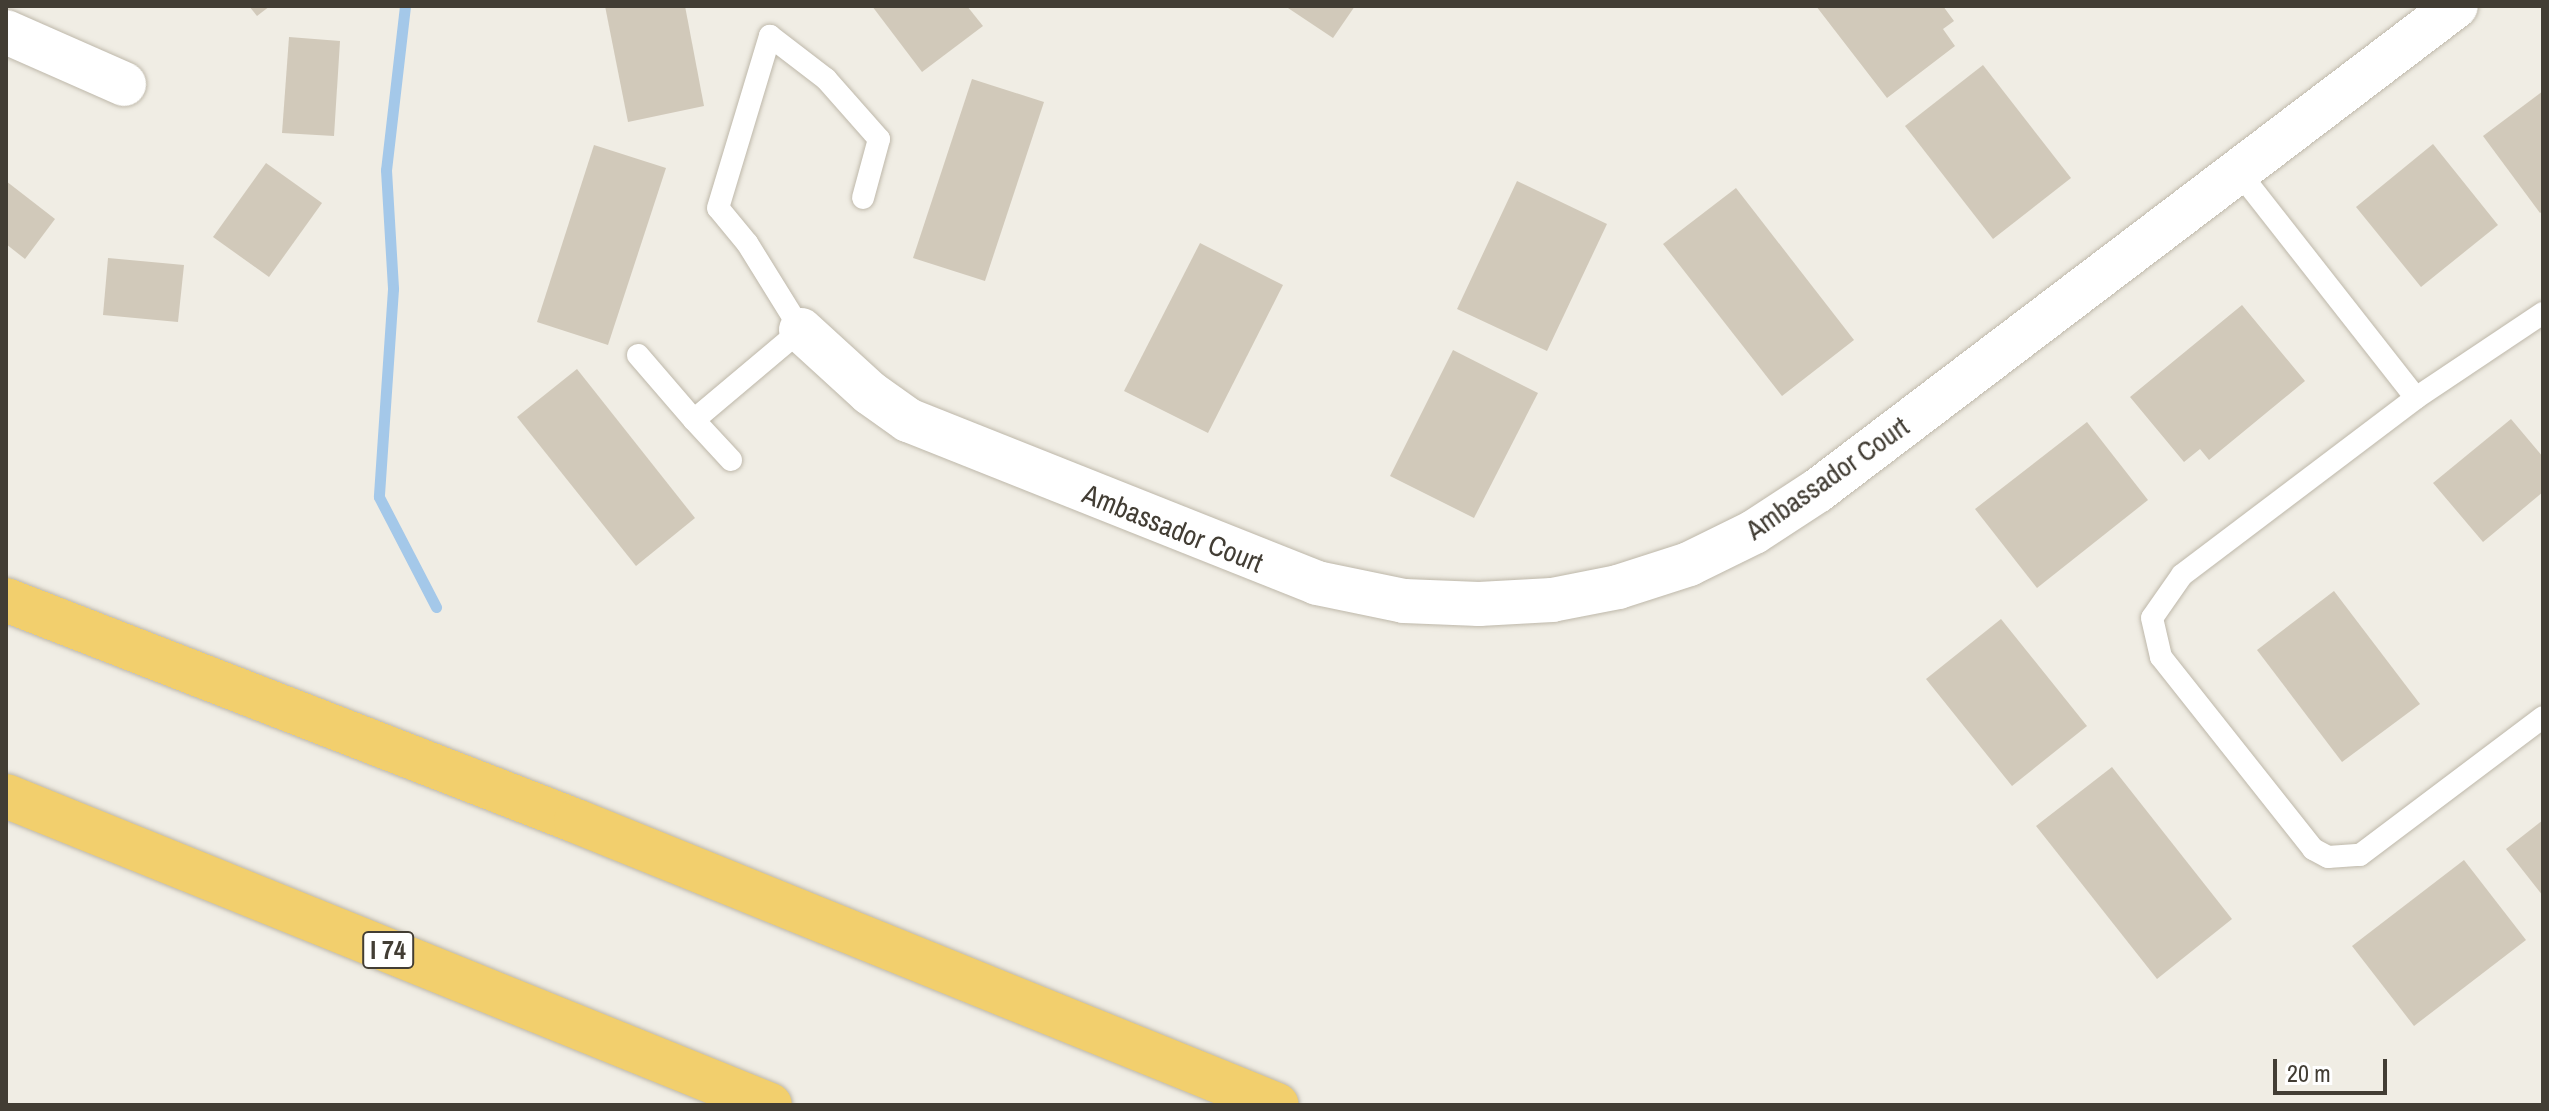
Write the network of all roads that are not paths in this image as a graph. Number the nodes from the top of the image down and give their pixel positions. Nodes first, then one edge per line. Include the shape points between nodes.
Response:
1 (2456, 6) edge
2 (6, 32) edge
3 (124, 84) dead end
4 (2238, 171) junction
5 (863, 198) dead end
6 (2543, 313) edge
7 (801, 330) junction
8 (638, 355) dead end
9 (2416, 398) junction
10 (694, 420) junction
11 (731, 460) dead end
12 (6, 600) edge
13 (2543, 717) edge
14 (6, 796) edge
15 (770, 1105) edge
16 (1277, 1105) edge

1 - 4 street, Ambassador Court
2 - 3 street
4 - 7 street, Ambassador Court via 1830,481 1754,532 1675,569 1552,600 1404,601 1277,570 908,420
4 - 9 lane
5 - 7 lane via 879,139 826,79 770,36 718,208
6 - 9 lane
7 - 10 lane
8 - 10 lane
9 - 13 lane via 2182,575 2152,618 2161,657 2313,849 2328,857 2360,855
10 - 11 lane
12 - 16 highway via 576,821
14 - 15 highway, I 74

